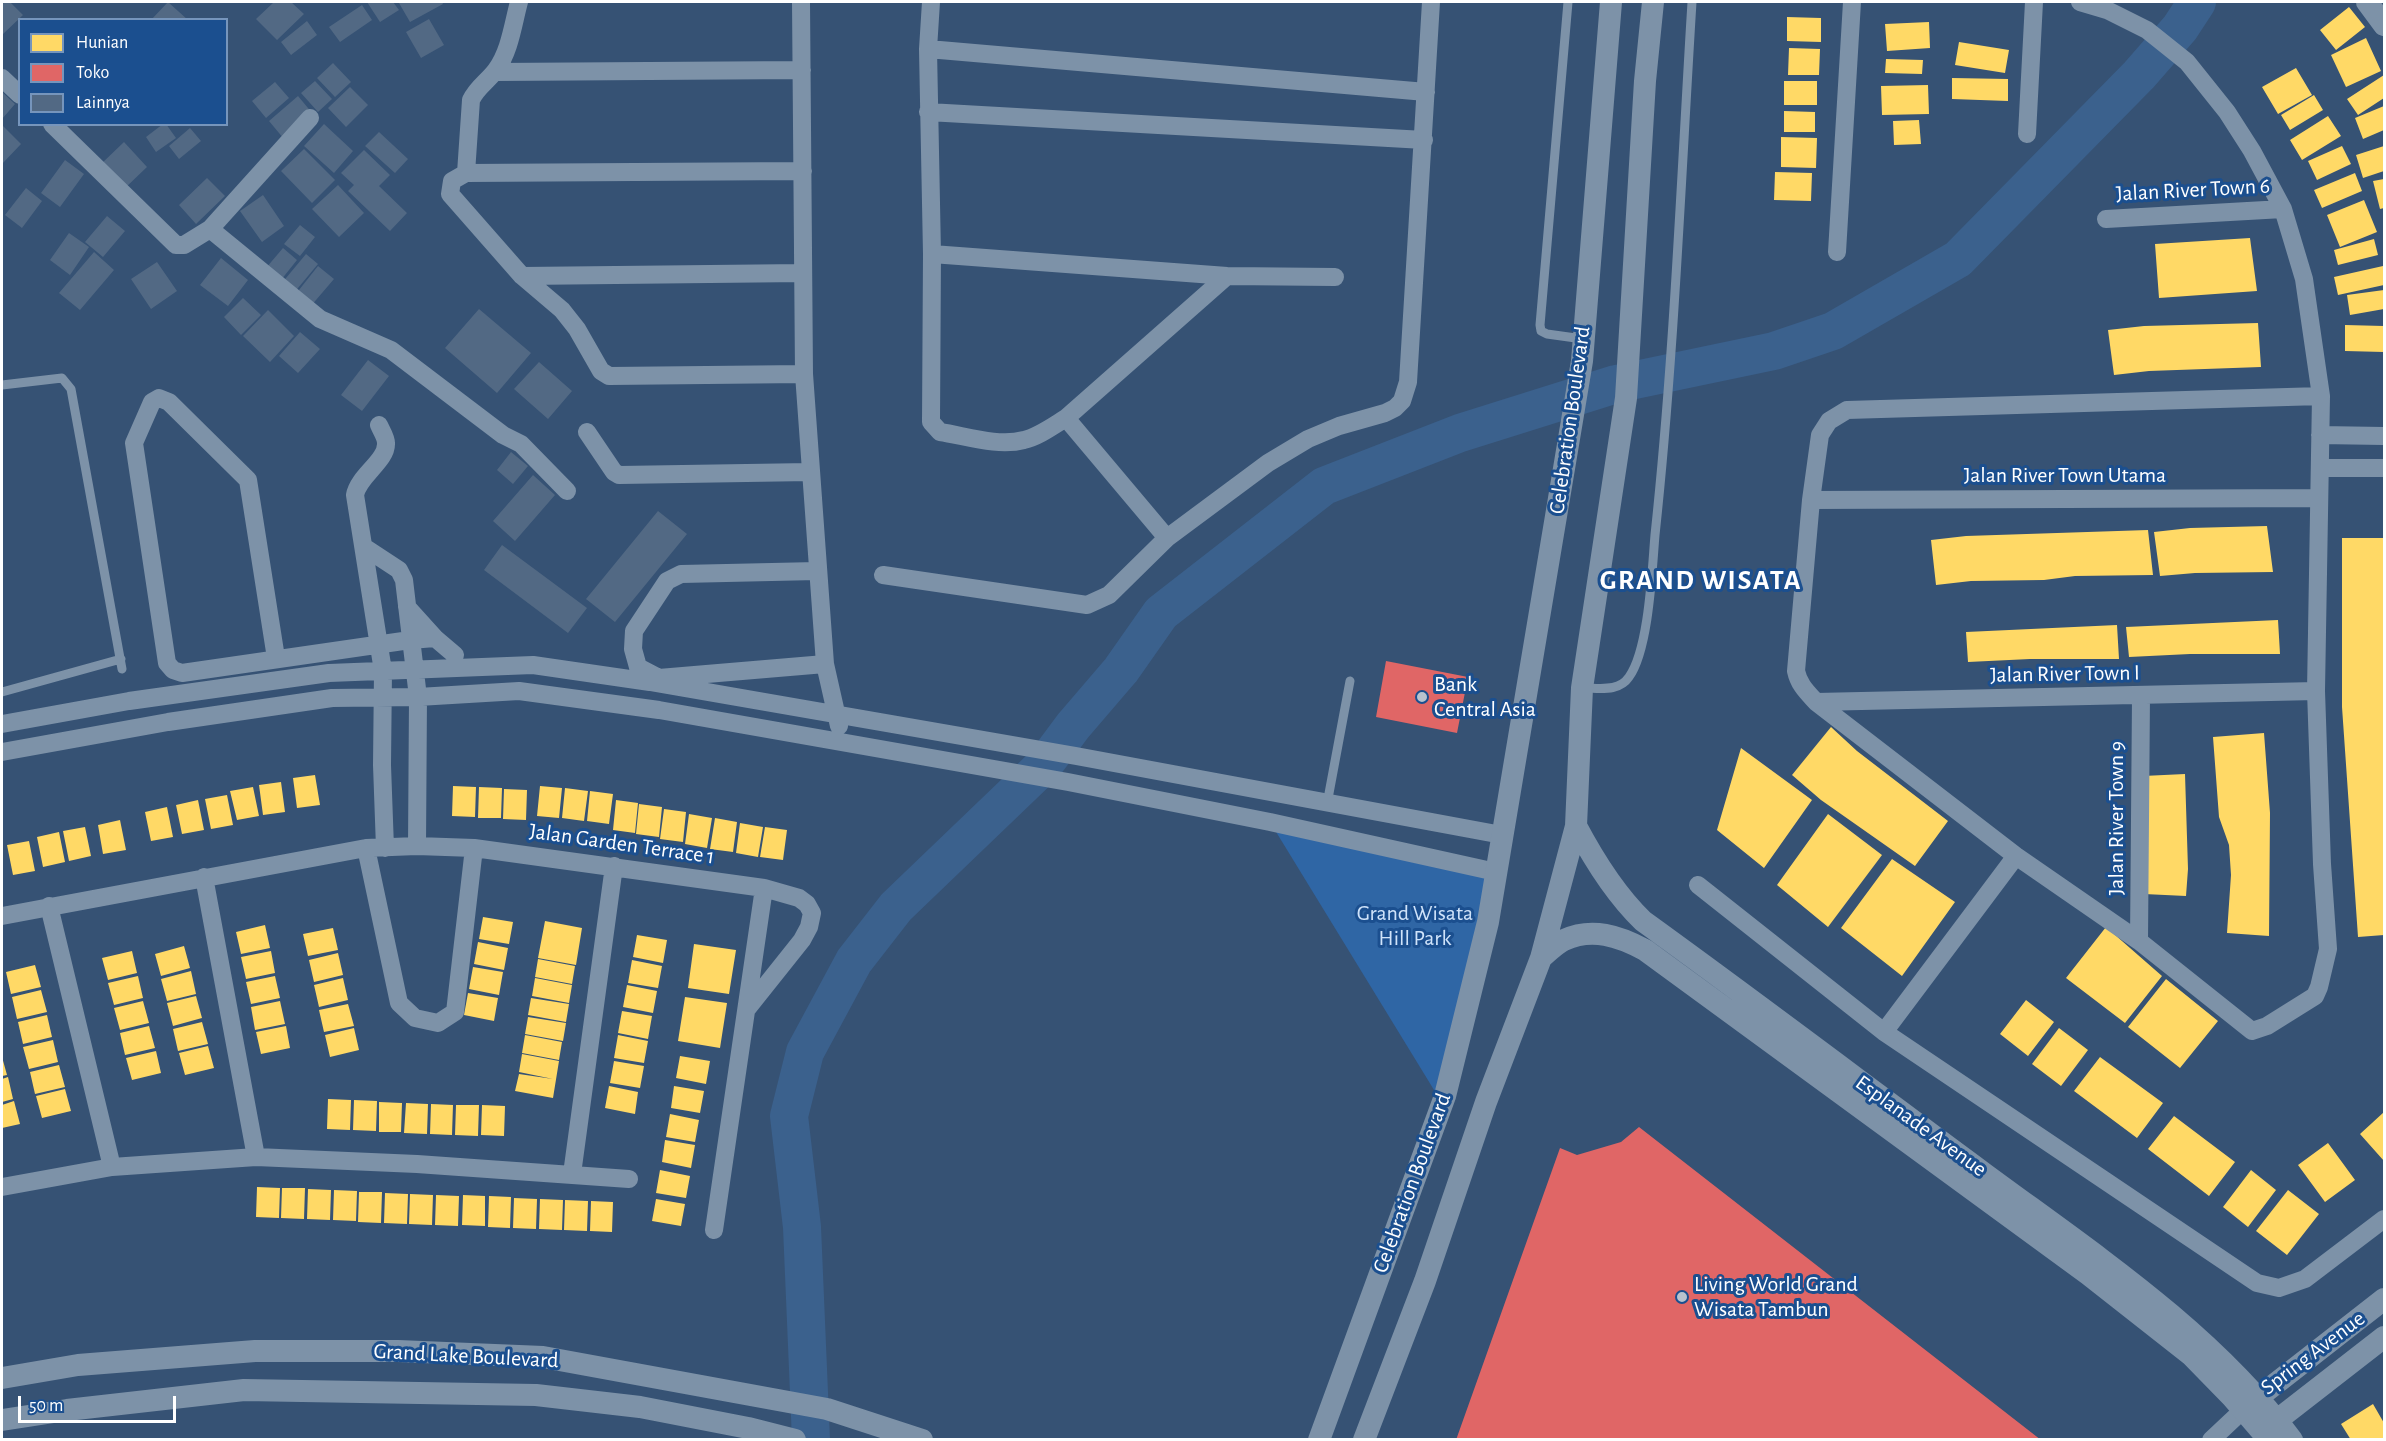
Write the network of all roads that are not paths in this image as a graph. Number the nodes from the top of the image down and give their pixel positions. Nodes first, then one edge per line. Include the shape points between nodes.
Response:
1 (519, 2) edge
2 (801, 2) edge
3 (931, 2) edge
4 (1431, 2) edge
5 (1568, 2) edge
6 (1611, 2) edge
7 (1653, 2) edge
8 (1692, 2) edge
9 (1852, 2) edge
10 (2034, 2) edge
11 (2080, 2) edge
12 (2367, 2) edge
13 (2385, 25) edge
14 (928, 50) junction
15 (802, 70) junction
16 (495, 72) junction
17 (2, 78) edge
18 (1426, 92) junction
19 (18, 93) edge
20 (928, 112) junction
21 (310, 118) dead end
22 (54, 126) edge
23 (2027, 134) dead end
24 (1424, 140) junction
25 (802, 171) junction
26 (466, 173) junction
27 (2283, 209) junction
28 (2106, 219) dead end
29 (210, 229) junction
30 (1837, 252) dead end
31 (932, 254) junction
32 (803, 273) junction
33 (522, 276) junction
34 (1227, 276) junction
35 (1335, 277) dead end
36 (1582, 350) junction
37 (804, 374) junction
38 (2, 385) edge
39 (2321, 396) junction
40 (1066, 418) junction
41 (379, 425) dead end
42 (587, 432) dead end
43 (2320, 435) junction
44 (2385, 436) edge
45 (2320, 468) junction
46 (2385, 468) edge
47 (810, 472) junction
48 (567, 491) dead end
49 (2319, 498) junction
50 (1811, 500) junction
51 (1167, 538) junction
52 (364, 547) junction
53 (817, 571) junction
54 (883, 575) dead end
55 (407, 607) junction
56 (435, 638) junction
57 (410, 639) junction
58 (379, 644) junction
59 (455, 655) dead end
60 (276, 658) junction
61 (825, 664) junction
62 (416, 670) junction
63 (383, 671) junction
64 (1350, 681) dead end
65 (1582, 688) junction
66 (2316, 691) junction
67 (2, 692) edge
68 (2141, 696) junction
69 (418, 697) junction
70 (384, 698) junction
71 (1816, 702) junction
72 (837, 715) junction
73 (2, 724) edge
74 (842, 742) junction
75 (2, 752) edge
76 (1327, 804) junction
77 (1576, 826) junction
78 (1502, 835) junction
79 (417, 846) junction
80 (366, 848) junction
81 (385, 848) junction
82 (474, 848) junction
83 (2016, 856) junction
84 (614, 866) junction
85 (1496, 872) junction
86 (204, 877) junction
87 (1698, 885) dead end
88 (764, 888) junction
89 (49, 906) junction
90 (2, 916) edge
91 (2139, 941) junction
92 (1541, 958) junction
93 (747, 1009) junction
94 (1884, 1032) junction
95 (256, 1157) junction
96 (112, 1167) junction
97 (572, 1174) junction
98 (629, 1179) dead end
99 (2, 1187) edge
100 (2385, 1219) edge
101 (714, 1230) dead end
102 (2385, 1299) edge
103 (2385, 1337) edge
104 (1400, 1344) junction
105 (2221, 1373) junction
106 (2, 1378) edge
107 (2247, 1400) junction
108 (2, 1420) edge
109 (2266, 1433) edge
110 (1322, 1438) edge
111 (795, 1440) edge
112 (922, 1440) edge
113 (1352, 1440) edge
114 (1364, 1440) edge
115 (2211, 1440) edge
116 (2292, 1440) edge

1 - 16 street via 506,51
2 - 15 street
3 - 14 street
4 - 18 street
5 - 36 lane via 1540,325 1547,334
6 - 36 street, Celebration Boulevard
7 - 65 street, Celebration Boulevard via 1626,398
8 - 65 lane via 1668,387 1647,617 1635,666 1624,683 1613,688
9 - 30 street
10 - 23 street
11 - 27 street via 2107,10 2147,30 2187,62 2227,112
12 - 13 street
14 - 18 street
14 - 20 street
15 - 16 street
15 - 25 street
16 - 26 street via 471,100
17 - 19 street
18 - 24 street
20 - 24 street
20 - 31 street
21 - 29 street
22 - 29 street via 177,245 184,246
24 - 51 street via 1408,382 1402,401 1385,413 1308,439 1268,463
25 - 26 street
25 - 32 street
26 - 33 street via 452,181 450,194
27 - 28 street, Jalan River Town 6
27 - 39 street via 2304,279
29 - 48 street via 320,320 391,350 503,435 522,444
31 - 34 street
31 - 40 street via 934,427 940,432 999,442 1024,440
32 - 33 street
32 - 37 street
33 - 37 street via 562,310 601,371 609,376
34 - 35 street
34 - 40 street
36 - 78 street, Celebration Boulevard
37 - 47 street
38 - 67 lane via 62,378 71,389 121,664
39 - 43 street
39 - 50 street via 1847,410 1829,422 1820,435
40 - 51 street
41 - 52 street via 386,441 385,451 355,495
42 - 47 street via 619,475
43 - 44 street
43 - 45 street
45 - 46 street
45 - 49 street
47 - 53 street
49 - 50 street, Jalan River Town Utama
49 - 66 street
50 - 71 street via 1796,671 1799,682
51 - 54 street via 1109,596 1087,605
52 - 55 street via 399,570
52 - 58 street
53 - 61 street
53 - 61 street via 681,574 667,581 634,630 633,649 638,667 659,678
55 - 56 street
55 - 57 street
56 - 57 street
56 - 59 street
57 - 58 street
57 - 62 street
58 - 60 street
58 - 63 street
60 - 60 street via 248,480 169,402 159,398 152,402 134,443 167,663 182,673
61 - 72 street
62 - 63 street
62 - 69 street
62 - 72 street via 534,665
63 - 70 street
63 - 73 street via 329,673 129,701
64 - 76 lane
65 - 77 street, Celebration Boulevard
66 - 68 street, Jalan River Town I
66 - 91 street via 2328,949 2314,996 2267,1026 2252,1031
68 - 71 street, Jalan River Town I
68 - 91 street, Jalan River Town 9
69 - 70 street
69 - 74 street via 519,691 659,710
69 - 79 street
70 - 75 street via 321,699
70 - 81 street
71 - 83 street
72 - 74 street
72 - 76 street
74 - 85 street via 1270,822
76 - 78 street
77 - 92 street, Celebration Boulevard
77 - 105 street, Esplanade Avenue via 1626,905 1643,921 2097,1257 2190,1332
78 - 85 street, Celebration Boulevard
79 - 81 street, Jalan Garden Terrace 1
79 - 82 street, Jalan Garden Terrace 1
80 - 81 street, Jalan Garden Terrace 1
80 - 82 street via 399,1003 415,1017 438,1023 455,1012
80 - 86 street, Jalan Garden Terrace 1
82 - 84 street, Jalan Garden Terrace 1
83 - 91 street
83 - 94 street
84 - 88 street, Jalan Garden Terrace 1
84 - 97 street
85 - 110 street, Celebration Boulevard via 1488,922 1445,1096
86 - 89 street, Jalan Garden Terrace 1
86 - 95 street
87 - 94 street
88 - 93 street
88 - 93 street, Jalan Garden Terrace 1 via 799,898 812,913 802,940
89 - 90 street, Jalan Garden Terrace 1
89 - 96 street
92 - 104 street, Celebration Boulevard
92 - 105 street, Esplanade Avenue via 1563,941 1585,934 1608,934 1645,950 2088,1274 2191,1355
93 - 101 street
94 - 100 street via 2256,1282 2279,1288 2305,1279
95 - 96 street
95 - 97 street
96 - 99 street
97 - 98 street
102 - 107 street, Spring Avenue
103 - 109 street, Spring Avenue
104 - 113 street via 1370,1395
104 - 114 street, Celebration Boulevard
105 - 107 street, Esplanade Avenue
106 - 112 street, Grand Lake Boulevard via 78,1365 255,1351 398,1350 543,1357 827,1409
107 - 109 street, Esplanade Avenue
107 - 115 street
108 - 111 street, Grand Lake Boulevard via 244,1390 536,1395 640,1407
109 - 116 street, Esplanade Avenue

